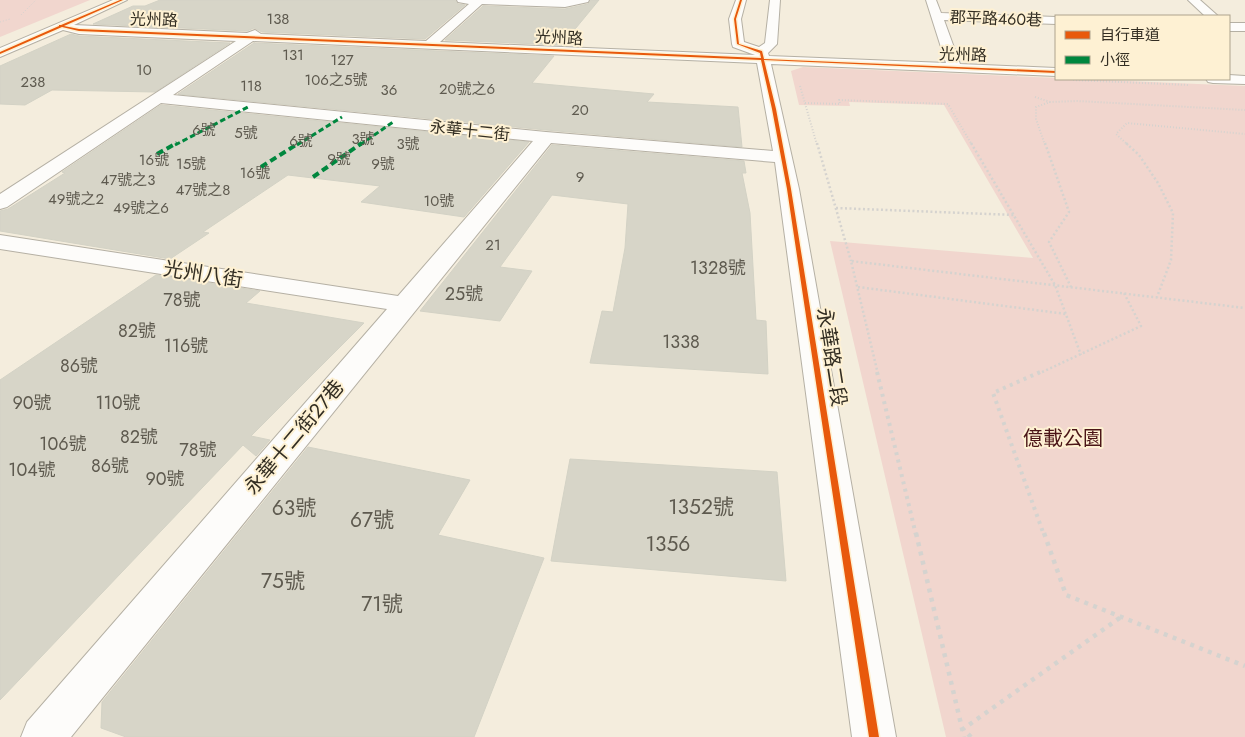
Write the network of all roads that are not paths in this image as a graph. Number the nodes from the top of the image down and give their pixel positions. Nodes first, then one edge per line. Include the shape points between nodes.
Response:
1 (122, 0) edge
2 (462, 0) edge
3 (480, 0) edge
4 (584, 0) edge
5 (741, 0) edge
6 (774, 0) edge
7 (931, 0) edge
8 (1192, 0) edge
9 (1211, 15) edge
10 (936, 16) junction
11 (1055, 20) edge
12 (60, 26) junction
13 (1230, 27) edge
14 (1245, 28) edge
15 (255, 34) junction
16 (433, 41) junction
17 (0, 53) edge
18 (762, 56) junction
19 (953, 64) junction
20 (1055, 65) edge
21 (1055, 72) edge
22 (1230, 72) edge
23 (1245, 73) edge
24 (1230, 80) edge
25 (1245, 80) edge
26 (159, 98) junction
27 (546, 137) junction
28 (782, 157) junction
29 (0, 203) edge
30 (0, 242) edge
31 (406, 305) junction
32 (43, 737) edge
33 (874, 737) edge

1 - 12 street
2 - 3 street
3 - 4 street via 565,4
3 - 16 street
5 - 18 street via 735,19 738,44
6 - 18 street via 771,44
7 - 10 street
8 - 9 street
10 - 11 street, 郡平路460巷
10 - 19 street
12 - 15 street, 光州路 via 79,30
12 - 17 street
13 - 14 street
15 - 16 street, 光州路
15 - 26 street
16 - 18 street, 光州路
18 - 19 street, 光州路
18 - 28 street, 永華路二段
19 - 20 street, 光州路
19 - 21 street, 光州路
22 - 23 street
24 - 25 street
26 - 27 street, 永華十二街
26 - 29 street
27 - 28 street, 永華十二街
27 - 31 street, 永華十二街27巷
28 - 33 street, 永華路二段
30 - 31 street, 光州八街
31 - 32 street, 永華十二街27巷

